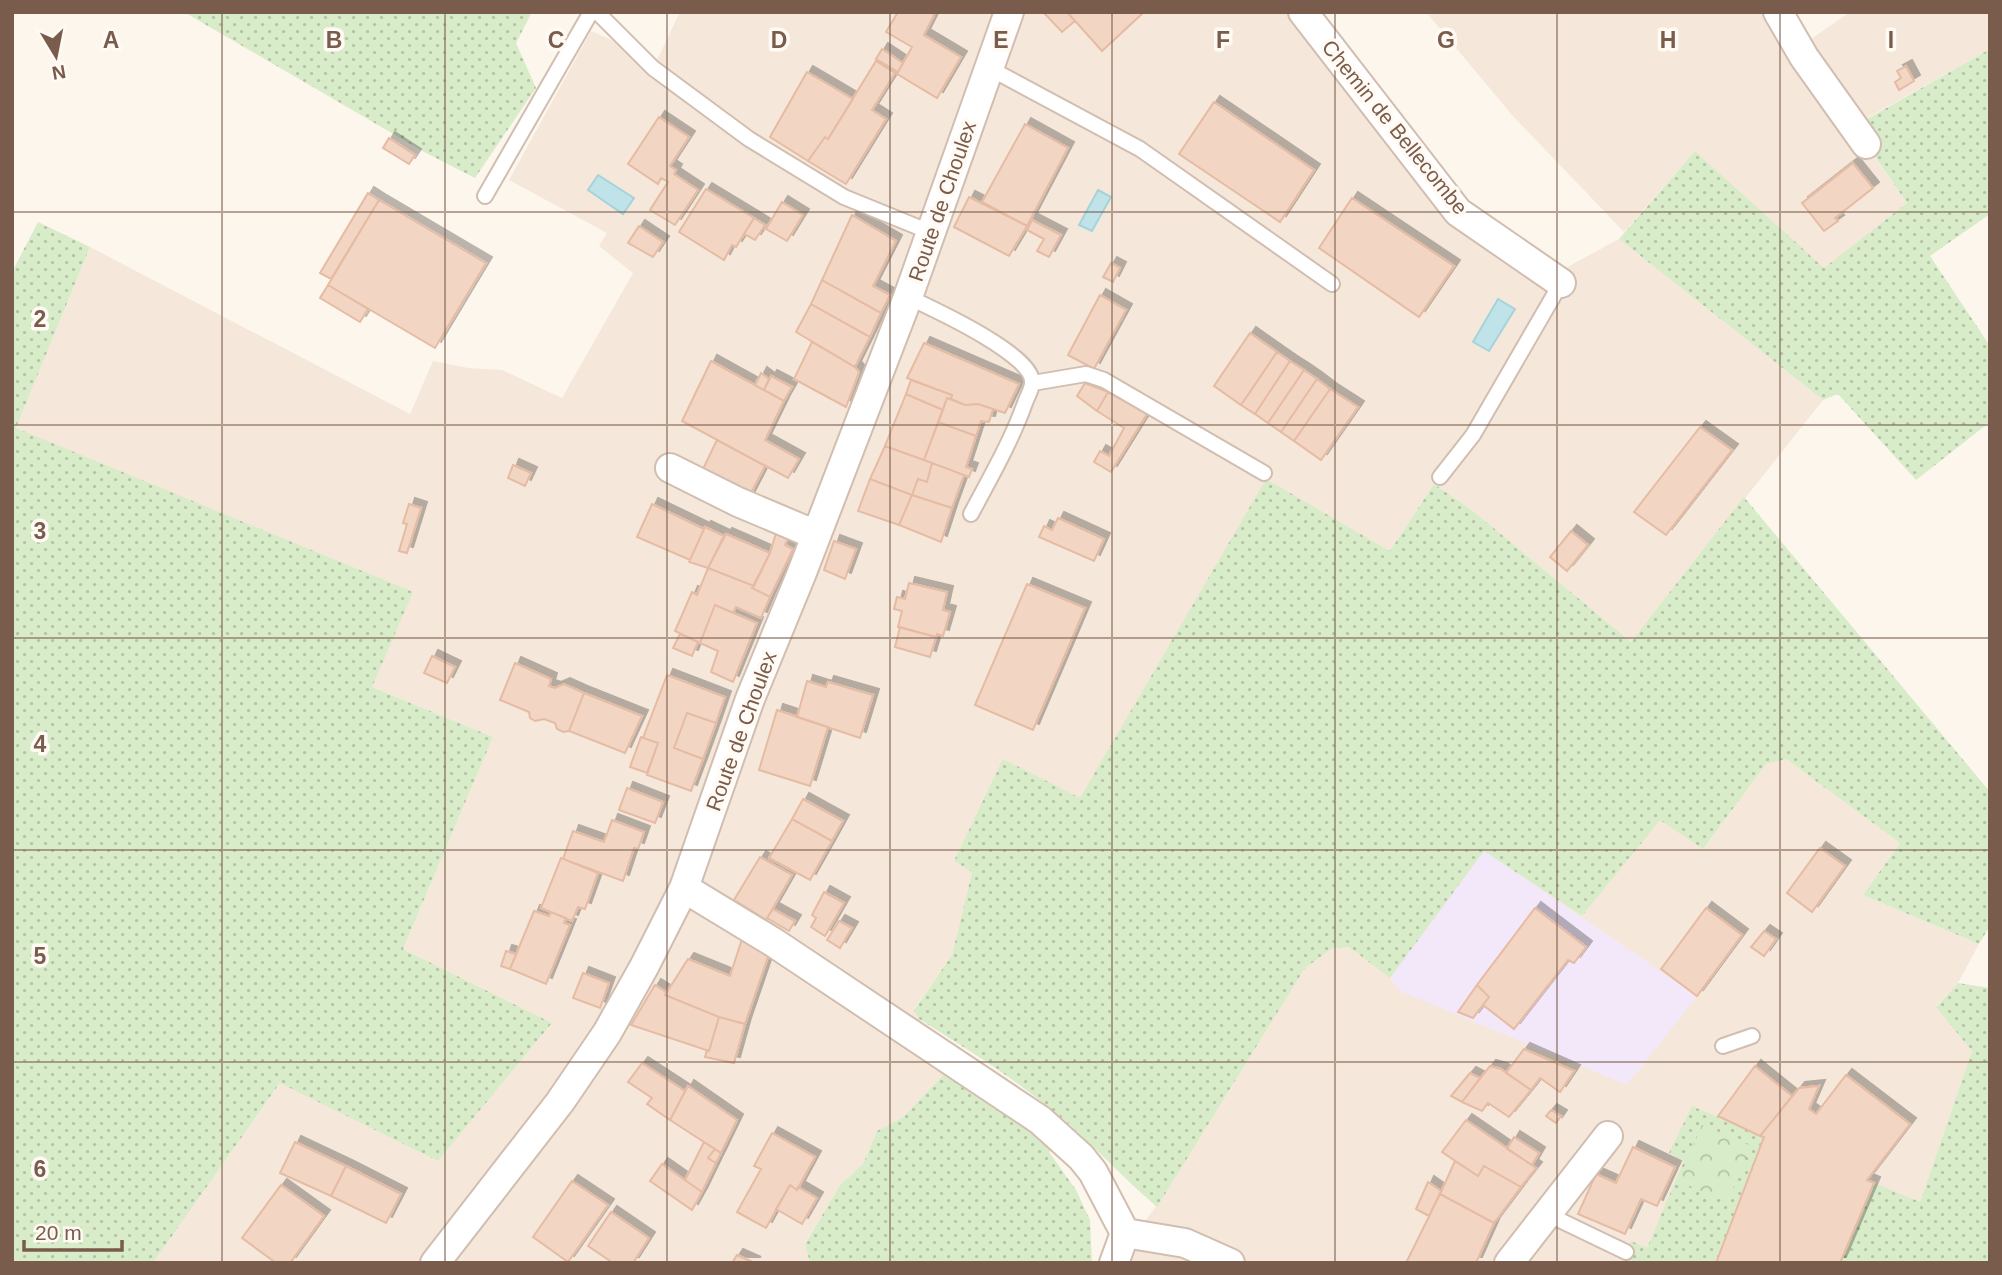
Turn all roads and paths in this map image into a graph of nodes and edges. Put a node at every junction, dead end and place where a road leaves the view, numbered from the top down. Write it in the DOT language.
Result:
graph roads {
  1 [pos="590,12"];
  2 [pos="597,12"];
  3 [pos="1009,12"];
  4 [pos="1303,12"];
  5 [pos="1778,12"];
  6 [pos="989,68"];
  7 [pos="1866,144"];
  8 [pos="485,195"];
  9 [pos="930,232"];
  10 [pos="1561,283"];
  11 [pos="1332,284"];
  12 [pos="908,297"];
  13 [pos="1032,383"];
  14 [pos="670,468"];
  15 [pos="1264,472"];
  16 [pos="1440,477"];
  17 [pos="971,514"];
  18 [pos="816,535"];
  19 [pos="684,888"];
  20 [pos="1752,1036"];
  21 [pos="1723,1046"];
  22 [pos="1608,1136"];
  23 [pos="1547,1214"];
  24 [pos="1125,1233"];
  25 [pos="1626,1252"];
  26 [pos="435,1263"];
  27 [pos="1114,1263"];
  28 [pos="1230,1263"];
  29 [pos="1509,1263"];
  1 -- 8 [label="lane"];
  2 -- 9 [label="lane"];
  3 -- 6 [label="street, Route de Choulex"];
  4 -- 10 [label="street, Chemin de Bellecombe"];
  5 -- 7 [label="street"];
  6 -- 9 [label="street, Route de Choulex"];
  6 -- 11 [label="lane"];
  9 -- 12 [label="street, Route de Choulex"];
  10 -- 16 [label="lane"];
  12 -- 13 [label="lane"];
  12 -- 18 [label="street, Route de Choulex"];
  13 -- 15 [label="lane"];
  13 -- 17 [label="lane"];
  14 -- 18 [label="street"];
  18 -- 19 [label="street, Route de Choulex"];
  19 -- 24 [label="street"];
  19 -- 26 [label="street, Route de Choulex"];
  20 -- 21 [label="lane"];
  22 -- 23 [label="street"];
  23 -- 25 [label="lane"];
  23 -- 29 [label="street"];
  24 -- 27 [label="street"];
  24 -- 28 [label="street"];
}
